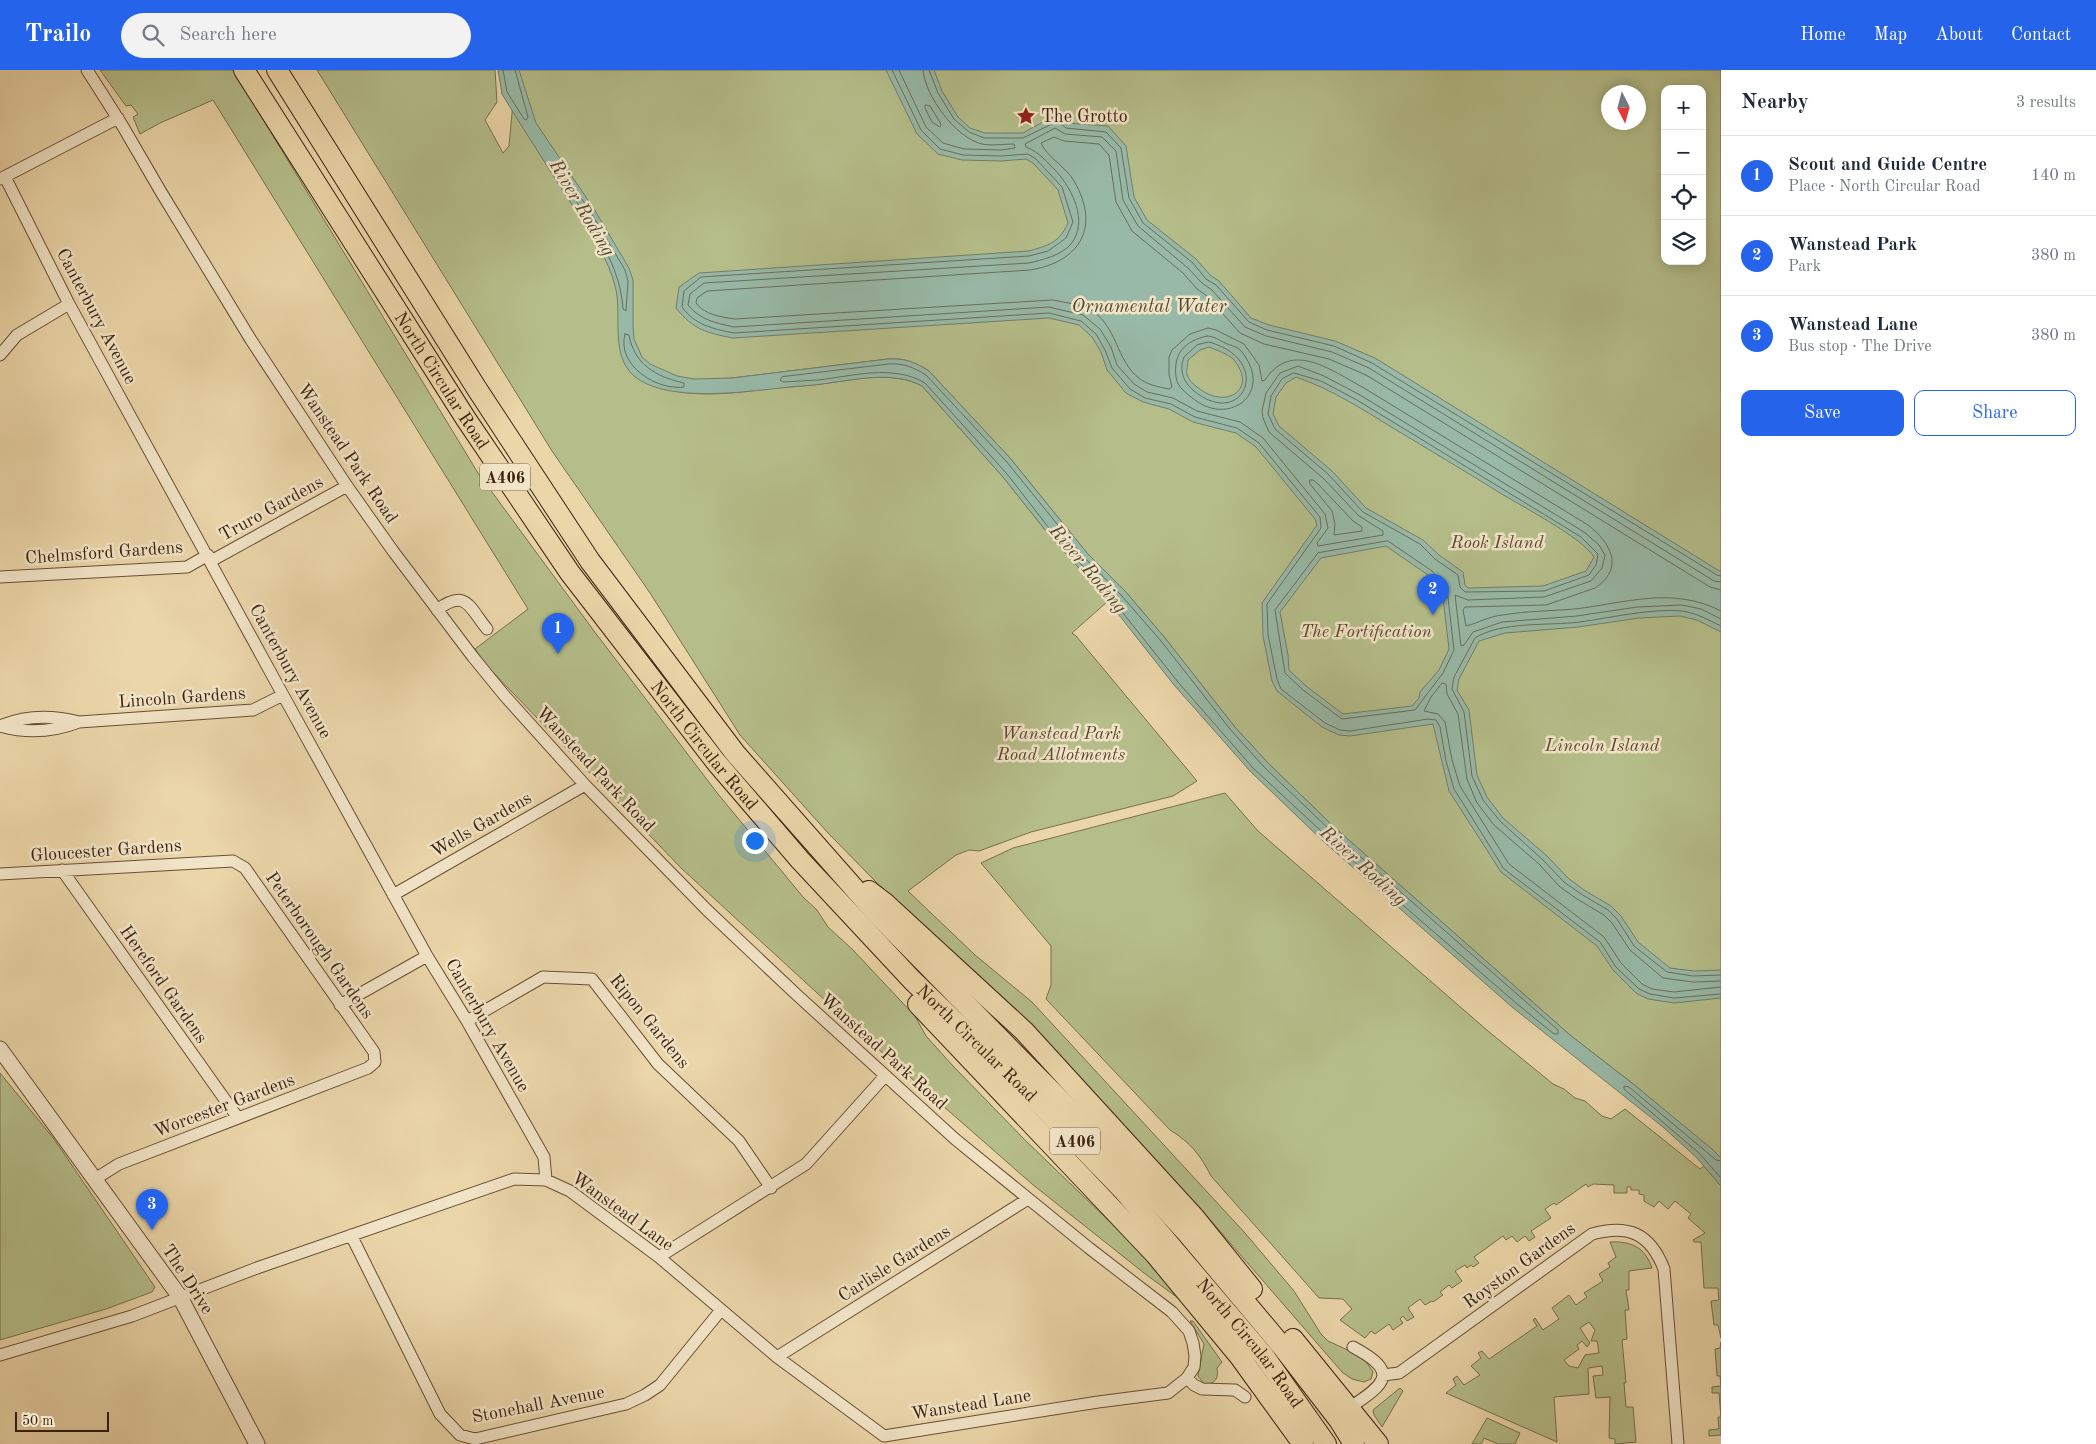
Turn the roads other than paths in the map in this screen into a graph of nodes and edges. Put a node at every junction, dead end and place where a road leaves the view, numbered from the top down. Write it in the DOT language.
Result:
graph roads {
  1 [pos="87,70"];
  2 [pos="244,70"];
  3 [pos="277,70"];
  4 [pos="118,118"];
  5 [pos="2,178"];
  6 [pos="69,304"];
  7 [pos="0,354"];
  8 [pos="347,486"];
  9 [pos="209,558"];
  10 [pos="0,577"];
  11 [pos="437,610"];
  12 [pos="487,629"];
  13 [pos="283,695"];
  14 [pos="0,726"];
  15 [pos="585,785"];
  16 [pos="826,857"];
  17 [pos="800,860"];
  18 [pos="214,861"];
  19 [pos="62,870"];
  20 [pos="0,874"];
  21 [pos="393,895"];
  22 [pos="427,956"];
  23 [pos="340,1005"];
  24 [pos="467,1021"];
  25 [pos="0,1049"];
  26 [pos="368,1068"];
  27 [pos="885,1076"];
  28 [pos="238,1118"];
  29 [pos="95,1179"];
  30 [pos="546,1180"];
  31 [pos="771,1188"];
  32 [pos="1028,1199"];
  33 [pos="351,1235"];
  34 [pos="660,1257"];
  35 [pos="180,1297"];
  36 [pos="721,1310"];
  37 [pos="1354,1346"];
  38 [pos="0,1355"];
  39 [pos="778,1358"];
  40 [pos="1383,1374"];
  41 [pos="1187,1378"];
  42 [pos="1245,1397"];
  43 [pos="1349,1408"];
  44 [pos="885,1440"];
  45 [pos="257,1444"];
  46 [pos="1303,1444"];
  47 [pos="1326,1444"];
  48 [pos="1354,1444"];
  49 [pos="1378,1444"];
  50 [pos="1678,1444"];
  1 -- 4 [label="street, Wanstead Park Road"];
  2 -- 17 [label="highway, North Circular Road / A406"];
  3 -- 16 [label="highway, North Circular Road / A406"];
  4 -- 5 [label="street"];
  4 -- 8 [label="street, Wanstead Park Road"];
  5 -- 6 [label="street, Canterbury Avenue"];
  6 -- 7 [label="street"];
  6 -- 9 [label="street, Canterbury Avenue"];
  8 -- 9 [label="street, Truro Gardens"];
  8 -- 11 [label="street, Wanstead Park Road"];
  9 -- 10 [label="street, Chelmsford Gardens"];
  9 -- 13 [label="street, Canterbury Avenue"];
  11 -- 12 [label="street"];
  11 -- 15 [label="street, Wanstead Park Road"];
  13 -- 14 [label="street, Lincoln Gardens"];
  13 -- 21 [label="street, Canterbury Avenue"];
  15 -- 21 [label="street, Wells Gardens"];
  15 -- 27 [label="street, Wanstead Park Road"];
  16 -- 43 [label="highway, A406"];
  16 -- 48 [label="highway, North Circular Road / A406"];
  17 -- 46 [label="highway, A406"];
  17 -- 47 [label="highway, North Circular Road / A406"];
  18 -- 19 [label="street, Gloucester Gardens"];
  18 -- 23 [label="street, Peterborough Gardens"];
  19 -- 20 [label="street, Gloucester Gardens"];
  19 -- 28 [label="street, Hereford Gardens"];
  21 -- 22 [label="street, Canterbury Avenue"];
  22 -- 23 [label="street"];
  22 -- 24 [label="street, Canterbury Avenue"];
  23 -- 26 [label="street, Peterborough Gardens"];
  24 -- 30 [label="street, Canterbury Avenue"];
  24 -- 31 [label="street, Ripon Gardens"];
  25 -- 29 [label="street, The Drive"];
  26 -- 28 [label="street, Worcester Gardens"];
  27 -- 31 [label="street"];
  27 -- 32 [label="street, Wanstead Park Road"];
  28 -- 29 [label="street, Worcester Gardens"];
  29 -- 35 [label="street, The Drive"];
  30 -- 33 [label="street, Wanstead Lane"];
  30 -- 34 [label="street, Wanstead Lane"];
  31 -- 34 [label="street"];
  32 -- 39 [label="street, Carlisle Gardens"];
  32 -- 41 [label="street, Wanstead Park Road"];
  33 -- 35 [label="street, Wanstead Lane"];
  33 -- 36 [label="street, Stonehall Avenue"];
  34 -- 36 [label="street, Wanstead Lane"];
  35 -- 38 [label="street, Wanstead Lane"];
  35 -- 45 [label="street, The Drive"];
  36 -- 39 [label="street, Wanstead Lane"];
  37 -- 40 [label="street"];
  39 -- 44 [label="street, Wanstead Lane"];
  40 -- 43 [label="street"];
  40 -- 50 [label="street, Royston Gardens"];
  41 -- 42 [label="street"];
  41 -- 44 [label="street, Wanstead Lane"];
  43 -- 49 [label="highway, A406"];
}
